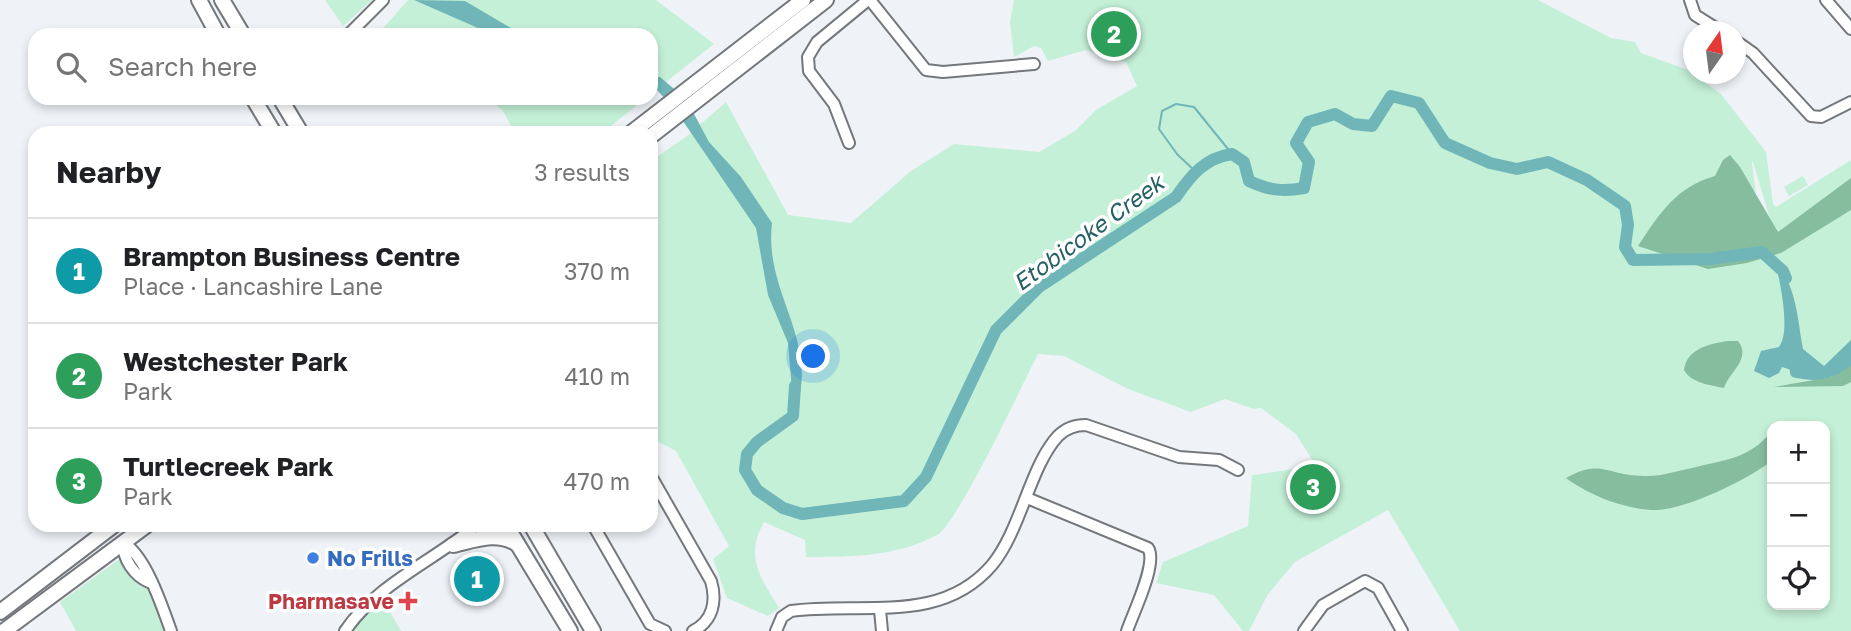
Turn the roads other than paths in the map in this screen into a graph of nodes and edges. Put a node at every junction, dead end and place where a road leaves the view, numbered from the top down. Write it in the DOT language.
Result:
graph roads {
  1 [pos="199,0"];
  2 [pos="222,0"];
  3 [pos="803,0"];
  4 [pos="826,0"];
  5 [pos="869,0"];
  6 [pos="1690,0"];
  7 [pos="1826,0"];
  8 [pos="379,3"];
  9 [pos="1705,21"];
  10 [pos="214,28"];
  11 [pos="239,28"];
  12 [pos="355,28"];
  13 [pos="1851,29"];
  14 [pos="1746,48"];
  15 [pos="1034,64"];
  16 [pos="712,81"];
  17 [pos="1851,102"];
  18 [pos="258,105"];
  19 [pos="284,105"];
  20 [pos="270,126"];
  21 [pos="297,126"];
  22 [pos="656,126"];
  23 [pos="849,143"];
  24 [pos="1238,470"];
  25 [pos="658,488"];
  26 [pos="1027,498"];
  27 [pos="104,532"];
  28 [pos="116,532"];
  29 [pos="138,532"];
  30 [pos="469,532"];
  31 [pos="510,532"];
  32 [pos="535,532"];
  33 [pos="597,532"];
  34 [pos="123,543"];
  35 [pos="453,545"];
  36 [pos="518,545"];
  37 [pos="880,610"];
  38 [pos="1,612"];
  39 [pos="652,627"];
  40 [pos="7,628"];
  41 [pos="696,630"];
  42 [pos="171,631"];
  43 [pos="345,631"];
  44 [pos="570,631"];
  45 [pos="593,631"];
  46 [pos="665,631"];
  47 [pos="715,631"];
  48 [pos="776,631"];
  49 [pos="882,631"];
  50 [pos="1127,631"];
  51 [pos="1304,631"];
  52 [pos="1402,631"];
  1 -- 10 [label="main road"];
  2 -- 11 [label="main road"];
  3 -- 16 [label="main road"];
  4 -- 16 [label="main road"];
  5 -- 15 [label="street"];
  5 -- 23 [label="street"];
  6 -- 9 [label="street"];
  7 -- 13 [label="street"];
  8 -- 12 [label="street"];
  14 -- 17 [label="street"];
  16 -- 22 [label="main road"];
  18 -- 20 [label="main road"];
  19 -- 21 [label="main road"];
  24 -- 26 [label="street"];
  25 -- 41 [label="street"];
  26 -- 37 [label="street"];
  26 -- 50 [label="street"];
  27 -- 38 [label="main road"];
  28 -- 34 [label="main road"];
  29 -- 34 [label="main road"];
  30 -- 35 [label="street"];
  31 -- 36 [label="main road"];
  32 -- 45 [label="main road"];
  33 -- 39 [label="street"];
  34 -- 40 [label="main road"];
  34 -- 42 [label="street"];
  35 -- 36 [label="main road"];
  35 -- 43 [label="street"];
  36 -- 44 [label="main road"];
  37 -- 48 [label="street"];
  37 -- 49 [label="street"];
  38 -- 40 [label="main road"];
  39 -- 46 [label="street"];
  41 -- 47 [label="street"];
  51 -- 52 [label="street"];
}
